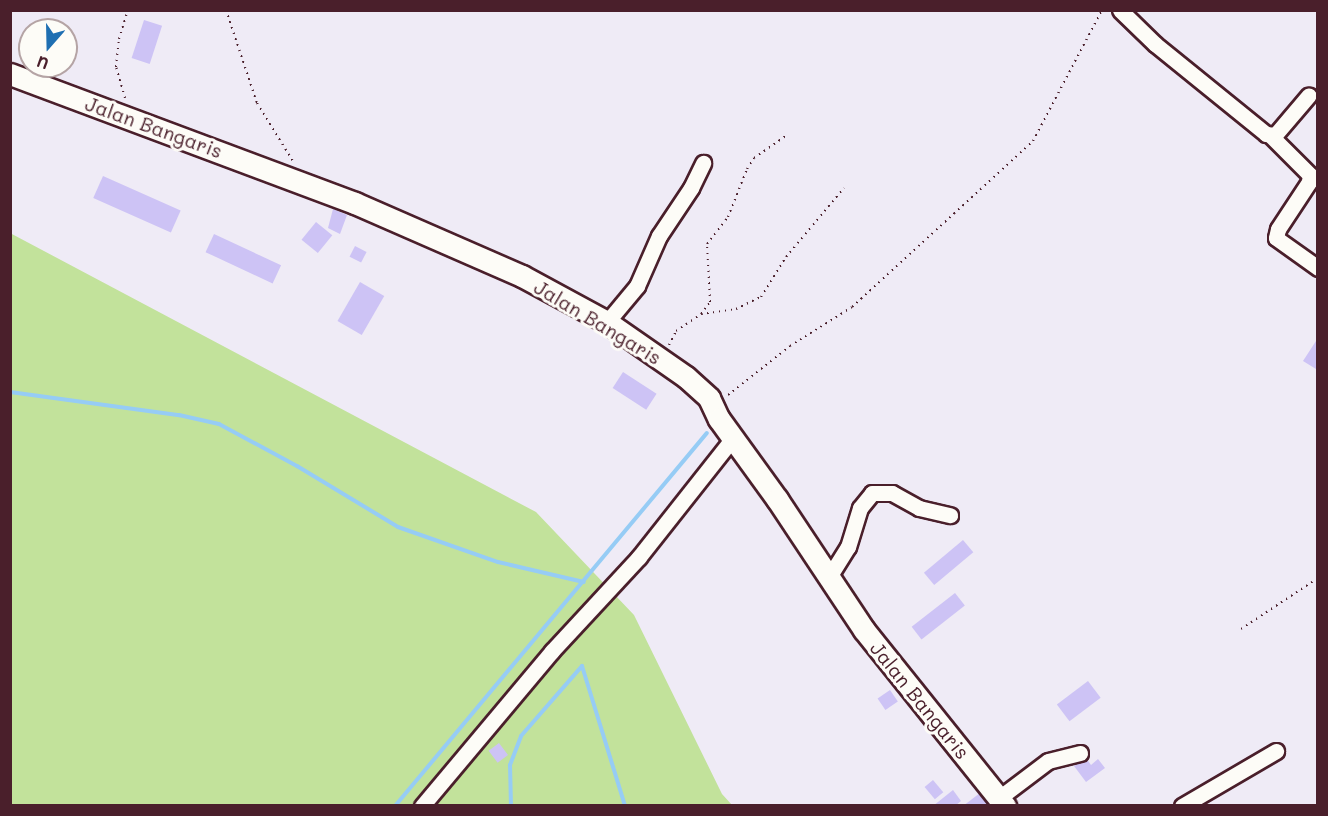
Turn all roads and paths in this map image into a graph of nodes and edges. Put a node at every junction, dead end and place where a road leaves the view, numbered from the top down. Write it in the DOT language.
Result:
graph roads {
  1 [pos="128,10"];
  2 [pos="226,10"];
  3 [pos="1102,10"];
  4 [pos="1120,10"];
  5 [pos="10,74"];
  6 [pos="1309,95"];
  7 [pos="129,118"];
  8 [pos="787,135"];
  9 [pos="1271,136"];
  10 [pos="703,164"];
  11 [pos="297,180"];
  12 [pos="844,188"];
  13 [pos="1317,268"];
  14 [pos="700,314"];
  15 [pos="607,322"];
  16 [pos="663,361"];
  17 [pos="712,405"];
  18 [pos="733,438"];
  19 [pos="950,515"];
  20 [pos="829,577"];
  21 [pos="1317,578"];
  22 [pos="1241,629"];
  23 [pos="1276,751"];
  24 [pos="1080,753"];
  25 [pos="1002,802"];
  26 [pos="422,806"];
  27 [pos="1182,806"];
  1 -- 7 [label="path"];
  2 -- 11 [label="path"];
  3 -- 17 [label="path"];
  4 -- 9 [label="street"];
  5 -- 7 [label="street, Jalan Bangaris"];
  6 -- 9 [label="street"];
  7 -- 11 [label="street, Jalan Bangaris"];
  8 -- 14 [label="path"];
  9 -- 13 [label="street"];
  10 -- 15 [label="street"];
  11 -- 15 [label="street, Jalan Bangaris"];
  12 -- 14 [label="path"];
  14 -- 16 [label="path"];
  15 -- 16 [label="street, Jalan Bangaris"];
  16 -- 17 [label="street, Jalan Bangaris"];
  17 -- 18 [label="street, Jalan Bangaris"];
  18 -- 20 [label="street, Jalan Bangaris"];
  18 -- 26 [label="street"];
  19 -- 20 [label="street"];
  20 -- 25 [label="street, Jalan Bangaris"];
  21 -- 22 [label="path"];
  23 -- 27 [label="street"];
  24 -- 25 [label="street"];
}
